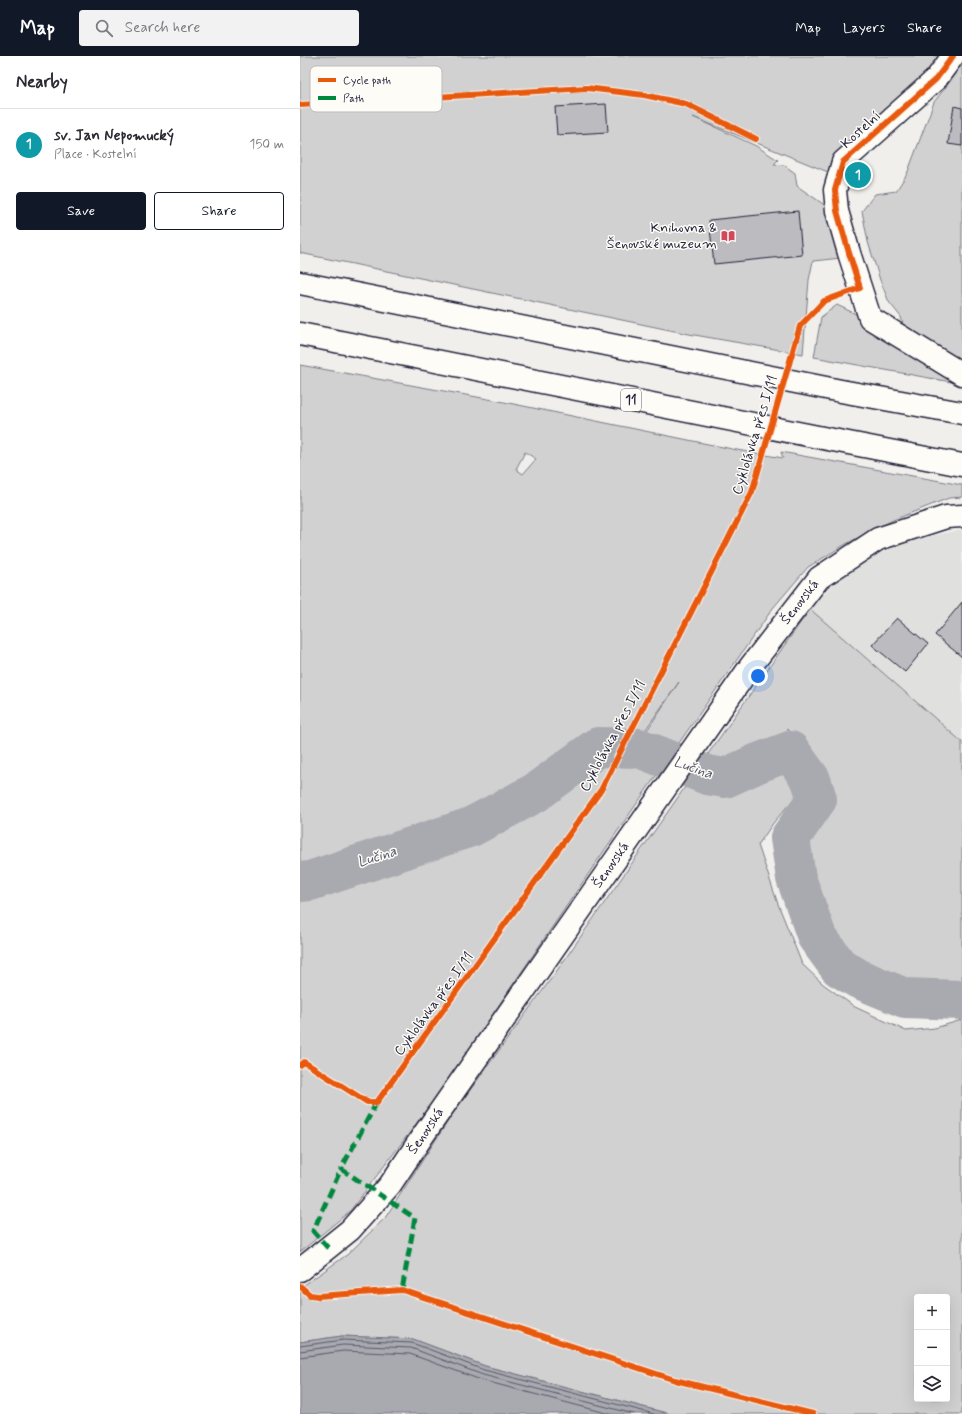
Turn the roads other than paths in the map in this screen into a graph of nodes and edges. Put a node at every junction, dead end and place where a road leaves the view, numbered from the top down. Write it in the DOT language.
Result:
graph roads {
  1 [pos="953,56"];
  2 [pos="300,283"];
  3 [pos="300,334"];
  4 [pos="962,374"];
  5 [pos="962,413"];
  6 [pos="962,465"];
  7 [pos="962,516"];
  8 [pos="300,1270"];
  1 -- 4 [label="main road, Kostelní"];
  2 -- 5 [label="main road"];
  3 -- 6 [label="main road, 11"];
  7 -- 8 [label="main road, Šenovská"];
}
